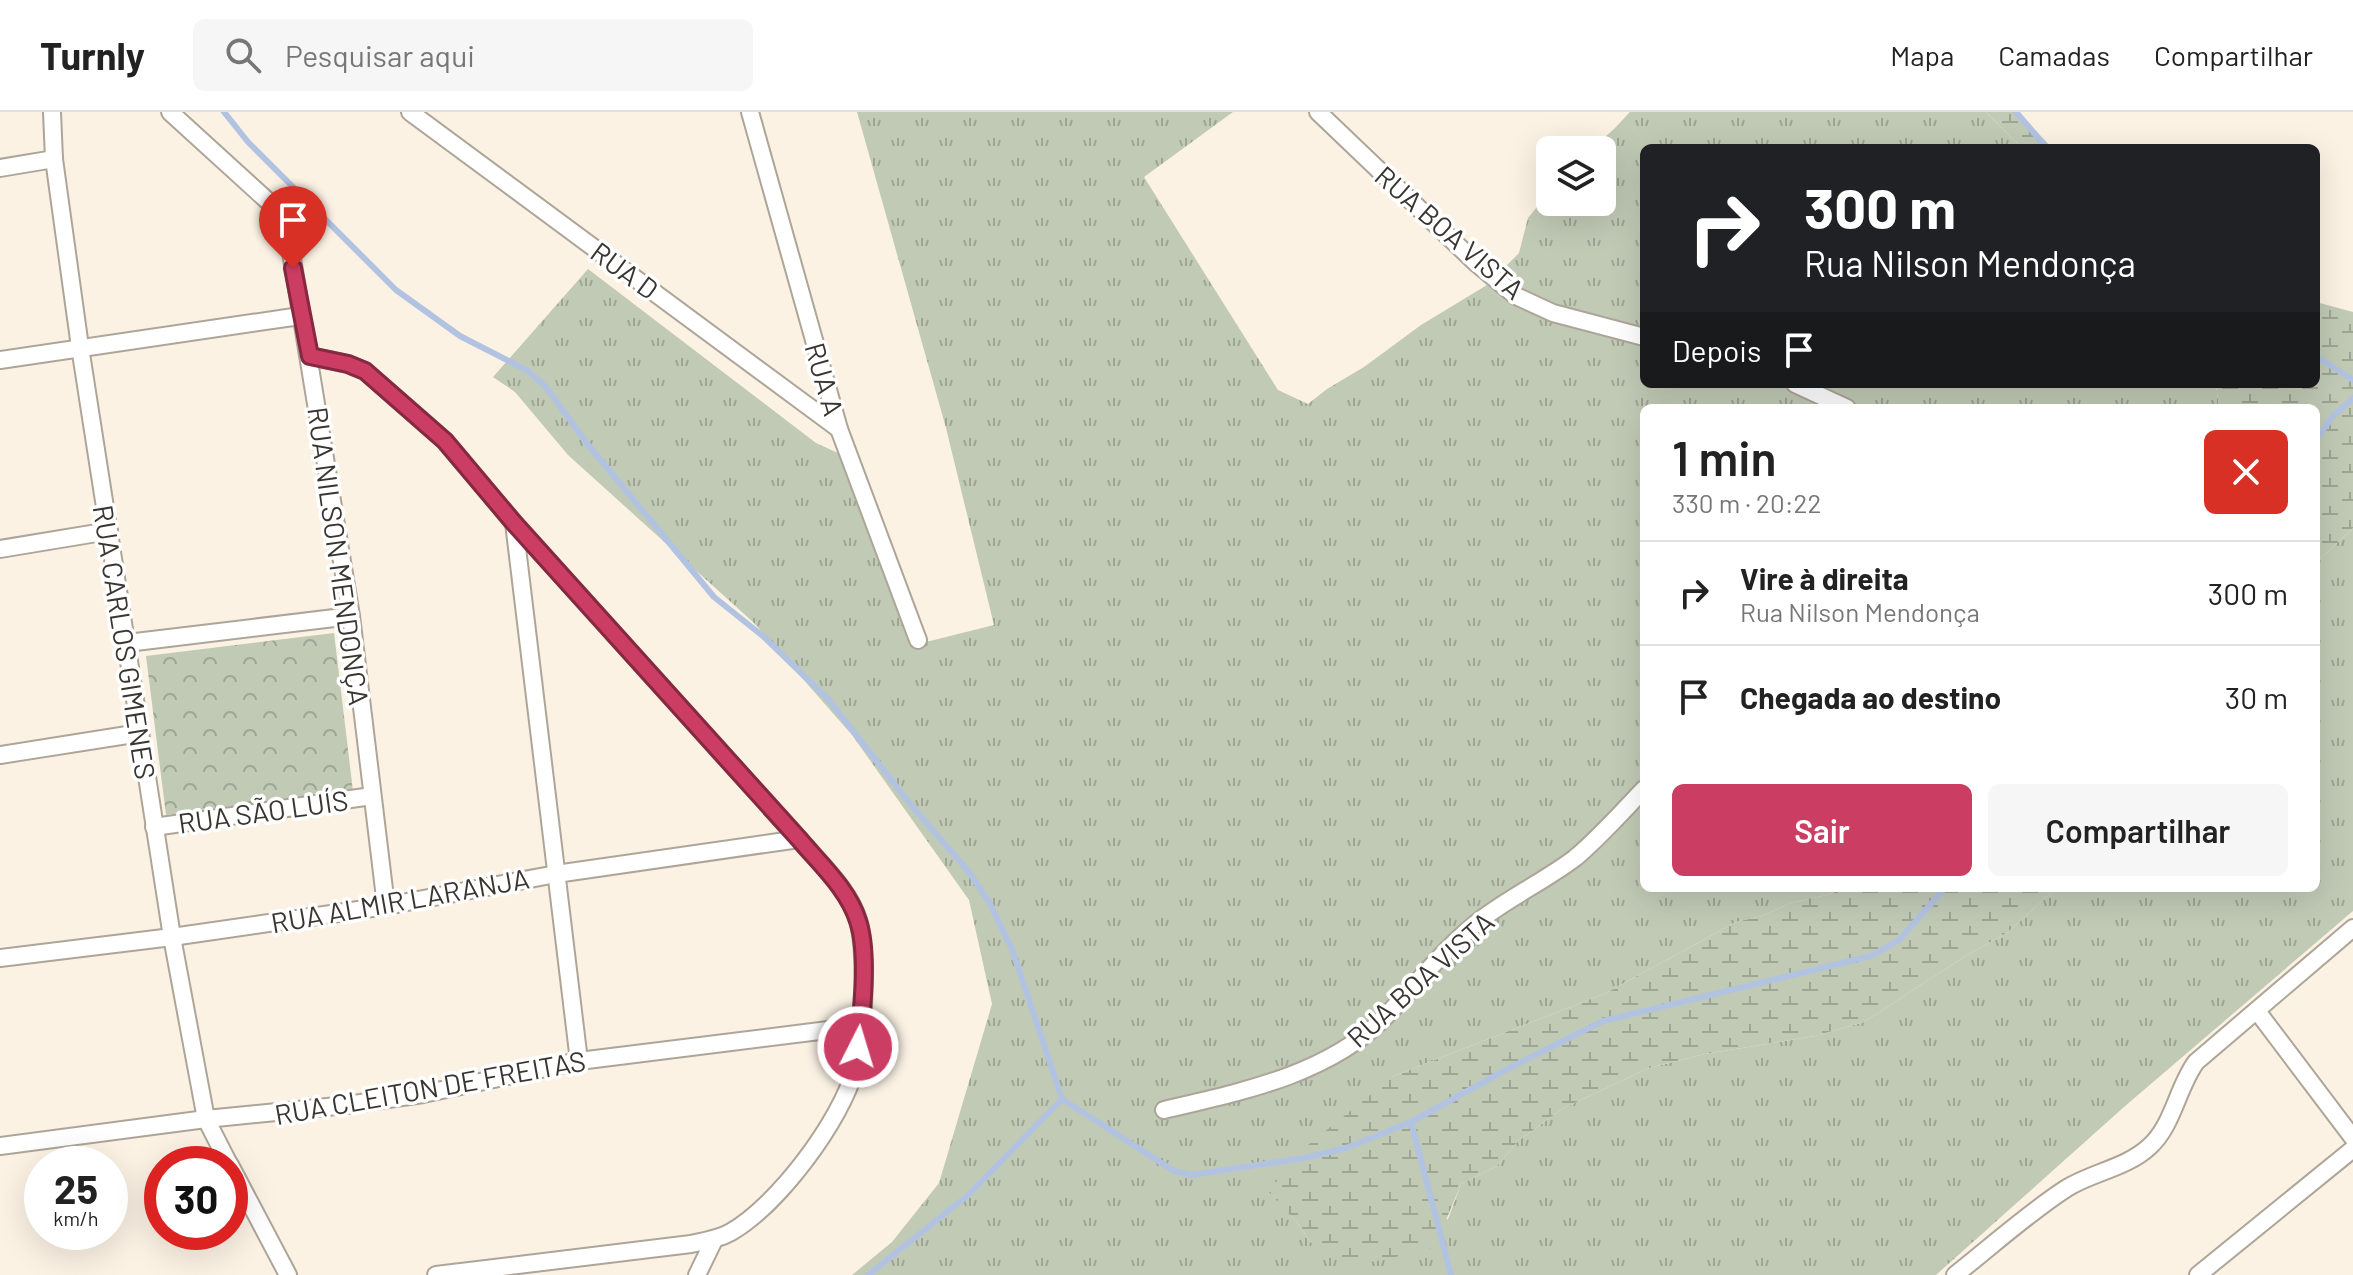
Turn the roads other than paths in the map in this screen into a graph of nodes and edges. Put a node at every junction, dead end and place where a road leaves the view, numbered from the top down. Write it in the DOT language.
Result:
graph roads {
  1 [pos="52,112"];
  2 [pos="170,112"];
  3 [pos="410,112"];
  4 [pos="750,112"];
  5 [pos="1318,112"];
  6 [pos="54,159"];
  7 [pos="0,168"];
  8 [pos="300,316"];
  9 [pos="1640,336"];
  10 [pos="80,347"];
  11 [pos="310,356"];
  12 [pos="0,360"];
  13 [pos="1804,388"];
  14 [pos="1838,404"];
  15 [pos="839,429"];
  16 [pos="514,523"];
  17 [pos="109,531"];
  18 [pos="0,549"];
  19 [pos="351,616"];
  20 [pos="918,640"];
  21 [pos="127,643"];
  22 [pos="140,733"];
  23 [pos="0,755"];
  24 [pos="1640,793"];
  25 [pos="372,796"];
  26 [pos="154,827"];
  27 [pos="799,839"];
  28 [pos="556,874"];
  29 [pos="386,906"];
  30 [pos="2353,928"];
  31 [pos="172,937"];
  32 [pos="0,958"];
  33 [pos="2257,1011"];
  34 [pos="860,1026"];
  35 [pos="579,1061"];
  36 [pos="1164,1110"];
  37 [pos="206,1119"];
  38 [pos="2353,1138"];
  39 [pos="0,1146"];
  40 [pos="220,1146"];
  41 [pos="2353,1149"];
  42 [pos="248,1199"];
  43 [pos="714,1240"];
  44 [pos="288,1275"];
  45 [pos="436,1275"];
  46 [pos="697,1275"];
  47 [pos="1955,1275"];
  48 [pos="2198,1275"];
  1 -- 6 [label="street, RUA CARLOS GIMENES"];
  2 -- 8 [label="street, RUA NILSON MENDONÇA"];
  3 -- 15 [label="street, RUA D"];
  4 -- 15 [label="street, RUA A"];
  5 -- 9 [label="street, RUA BOA VISTA"];
  6 -- 7 [label="street"];
  6 -- 10 [label="street, RUA CARLOS GIMENES"];
  8 -- 10 [label="street"];
  8 -- 11 [label="street, RUA NILSON MENDONÇA"];
  10 -- 12 [label="street"];
  10 -- 17 [label="street, RUA CARLOS GIMENES"];
  11 -- 16 [label="street"];
  11 -- 19 [label="street, RUA NILSON MENDONÇA"];
  13 -- 14 [label="street"];
  15 -- 20 [label="street, RUA A"];
  16 -- 27 [label="street"];
  16 -- 28 [label="street"];
  17 -- 18 [label="street"];
  17 -- 21 [label="street, RUA CARLOS GIMENES"];
  19 -- 21 [label="street"];
  19 -- 25 [label="street, RUA NILSON MENDONÇA"];
  21 -- 22 [label="street, RUA CARLOS GIMENES"];
  22 -- 23 [label="street"];
  22 -- 26 [label="street, RUA CARLOS GIMENES"];
  24 -- 36 [label="street, RUA BOA VISTA"];
  25 -- 26 [label="street, RUA SÃO LUÍS"];
  25 -- 29 [label="street, RUA NILSON MENDONÇA"];
  26 -- 31 [label="street, RUA CARLOS GIMENES"];
  27 -- 28 [label="street, RUA ALMIR LARANJA"];
  27 -- 34 [label="street"];
  28 -- 29 [label="street, RUA ALMIR LARANJA"];
  28 -- 35 [label="street"];
  29 -- 31 [label="street, RUA ALMIR LARANJA"];
  30 -- 33 [label="street"];
  31 -- 32 [label="street, RUA ALMIR LARANJA"];
  31 -- 37 [label="street, RUA CARLOS GIMENES"];
  33 -- 38 [label="street"];
  33 -- 47 [label="street"];
  34 -- 35 [label="street, RUA CLEITON DE FREITAS"];
  34 -- 43 [label="street"];
  35 -- 37 [label="street, RUA CLEITON DE FREITAS"];
  37 -- 39 [label="street, RUA CLEITON DE FREITAS"];
  37 -- 40 [label="street, RUA CARLOS GIMENES"];
  41 -- 48 [label="street"];
  42 -- 44 [label="street, RUA CARLOS GIMENES"];
  43 -- 45 [label="street"];
  43 -- 46 [label="street"];
}
